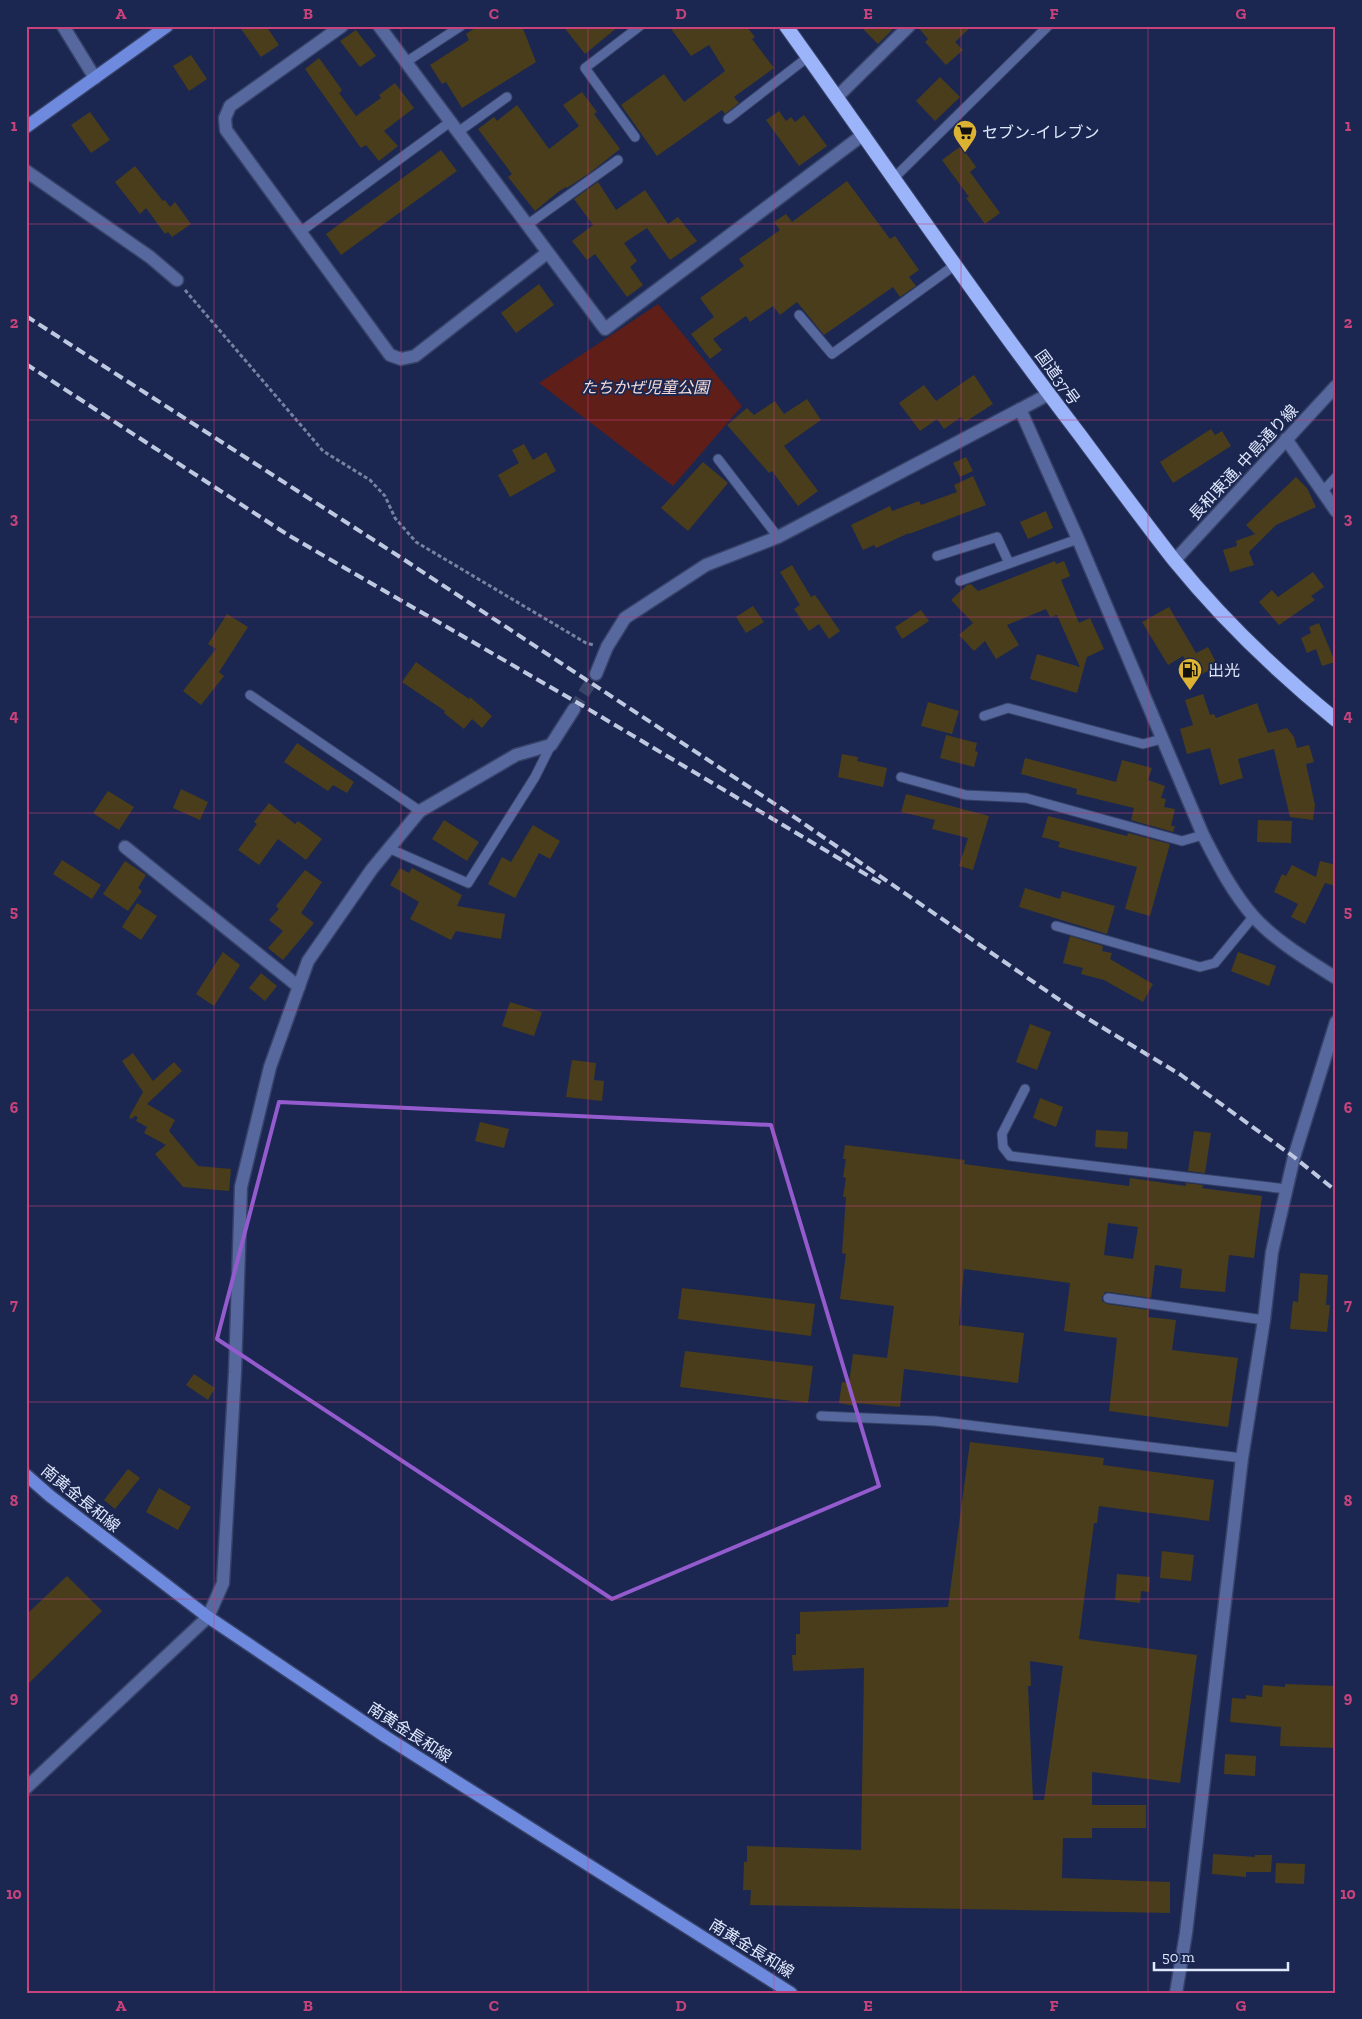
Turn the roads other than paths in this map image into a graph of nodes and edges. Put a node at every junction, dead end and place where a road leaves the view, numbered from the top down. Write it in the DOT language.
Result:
graph roads {
  1 [pos="63,26"];
  2 [pos="167,26"];
  3 [pos="342,26"];
  4 [pos="379,26"];
  5 [pos="461,26"];
  6 [pos="640,26"];
  7 [pos="909,26"];
  8 [pos="1048,26"];
  9 [pos="790,28"];
  10 [pos="808,57"];
  11 [pos="406,62"];
  12 [pos="95,78"];
  13 [pos="507,97"];
  14 [pos="837,97"];
  15 [pos="728,119"];
  16 [pos="27,126"];
  17 [pos="454,127"];
  18 [pos="864,134"];
  19 [pos="635,136"];
  20 [pos="618,160"];
  21 [pos="26,171"];
  22 [pos="893,179"];
  23 [pos="527,225"];
  24 [pos="300,232"];
  25 [pos="547,253"];
  26 [pos="955,265"];
  27 [pos="177,280"];
  28 [pos="799,315"];
  29 [pos="1336,386"];
  30 [pos="1048,394"];
  31 [pos="1020,409"];
  32 [pos="1286,439"];
  33 [pos="718,459"];
  34 [pos="1336,477"];
  35 [pos="1323,491"];
  36 [pos="1336,511"];
  37 [pos="778,537"];
  38 [pos="1078,539"];
  39 [pos="937,556"];
  40 [pos="1175,560"];
  41 [pos="1009,563"];
  42 [pos="960,581"];
  43 [pos="596,674"];
  44 [pos="250,695"];
  45 [pos="574,709"];
  46 [pos="984,716"];
  47 [pos="1336,720"];
  48 [pos="1162,739"];
  49 [pos="550,745"];
  50 [pos="901,777"];
  51 [pos="420,811"];
  52 [pos="1203,835"];
  53 [pos="125,847"];
  54 [pos="388,848"];
  55 [pos="1253,917"];
  56 [pos="1056,926"];
  57 [pos="1336,978"];
  58 [pos="299,987"];
  59 [pos="1336,1022"];
  60 [pos="1025,1089"];
  61 [pos="1286,1189"];
  62 [pos="1108,1298"];
  63 [pos="1264,1320"];
  64 [pos="821,1416"];
  65 [pos="1242,1458"];
  66 [pos="26,1475"];
  67 [pos="208,1616"];
  68 [pos="26,1788"];
  69 [pos="791,1993"];
  70 [pos="1176,1993"];
  1 -- 12 [label="street"];
  2 -- 12 [label="main road"];
  3 -- 24 [label="street"];
  4 -- 11 [label="street"];
  5 -- 11 [label="lane"];
  6 -- 19 [label="lane"];
  7 -- 14 [label="street"];
  8 -- 22 [label="lane"];
  9 -- 10 [label="highway, 国道37号"];
  10 -- 14 [label="highway, 国道37号"];
  10 -- 15 [label="lane"];
  11 -- 17 [label="street"];
  12 -- 16 [label="main road"];
  13 -- 17 [label="lane"];
  14 -- 18 [label="highway, 国道37号"];
  17 -- 23 [label="street"];
  17 -- 24 [label="lane"];
  18 -- 22 [label="highway, 国道37号"];
  18 -- 25 [label="street"];
  20 -- 23 [label="lane"];
  21 -- 27 [label="street"];
  22 -- 26 [label="highway, 国道37号"];
  23 -- 25 [label="street"];
  24 -- 25 [label="street"];
  26 -- 28 [label="lane"];
  26 -- 30 [label="highway, 国道37号"];
  29 -- 32 [label="street, 長和東通, 中島通り線"];
  30 -- 31 [label="street"];
  30 -- 40 [label="highway, 国道37号"];
  31 -- 37 [label="street"];
  31 -- 38 [label="street"];
  32 -- 35 [label="street"];
  32 -- 40 [label="street, 長和東通, 中島通り線"];
  33 -- 37 [label="lane"];
  34 -- 35 [label="lane"];
  35 -- 36 [label="street"];
  37 -- 43 [label="street"];
  38 -- 41 [label="lane"];
  38 -- 48 [label="street"];
  39 -- 41 [label="lane"];
  40 -- 47 [label="highway, 国道37号"];
  41 -- 42 [label="lane"];
  44 -- 51 [label="lane"];
  45 -- 49 [label="street"];
  46 -- 48 [label="lane"];
  48 -- 52 [label="street"];
  49 -- 51 [label="street"];
  49 -- 54 [label="lane"];
  50 -- 52 [label="lane"];
  51 -- 54 [label="street"];
  52 -- 55 [label="street"];
  53 -- 58 [label="street"];
  54 -- 58 [label="street"];
  55 -- 56 [label="lane"];
  55 -- 57 [label="street"];
  58 -- 67 [label="street"];
  59 -- 61 [label="street"];
  60 -- 61 [label="lane"];
  61 -- 63 [label="street"];
  62 -- 63 [label="lane"];
  63 -- 65 [label="street"];
  64 -- 65 [label="lane"];
  65 -- 70 [label="street"];
  66 -- 67 [label="main road, 南黄金長和線"];
  67 -- 68 [label="street"];
  67 -- 69 [label="main road, 南黄金長和線"];
}
